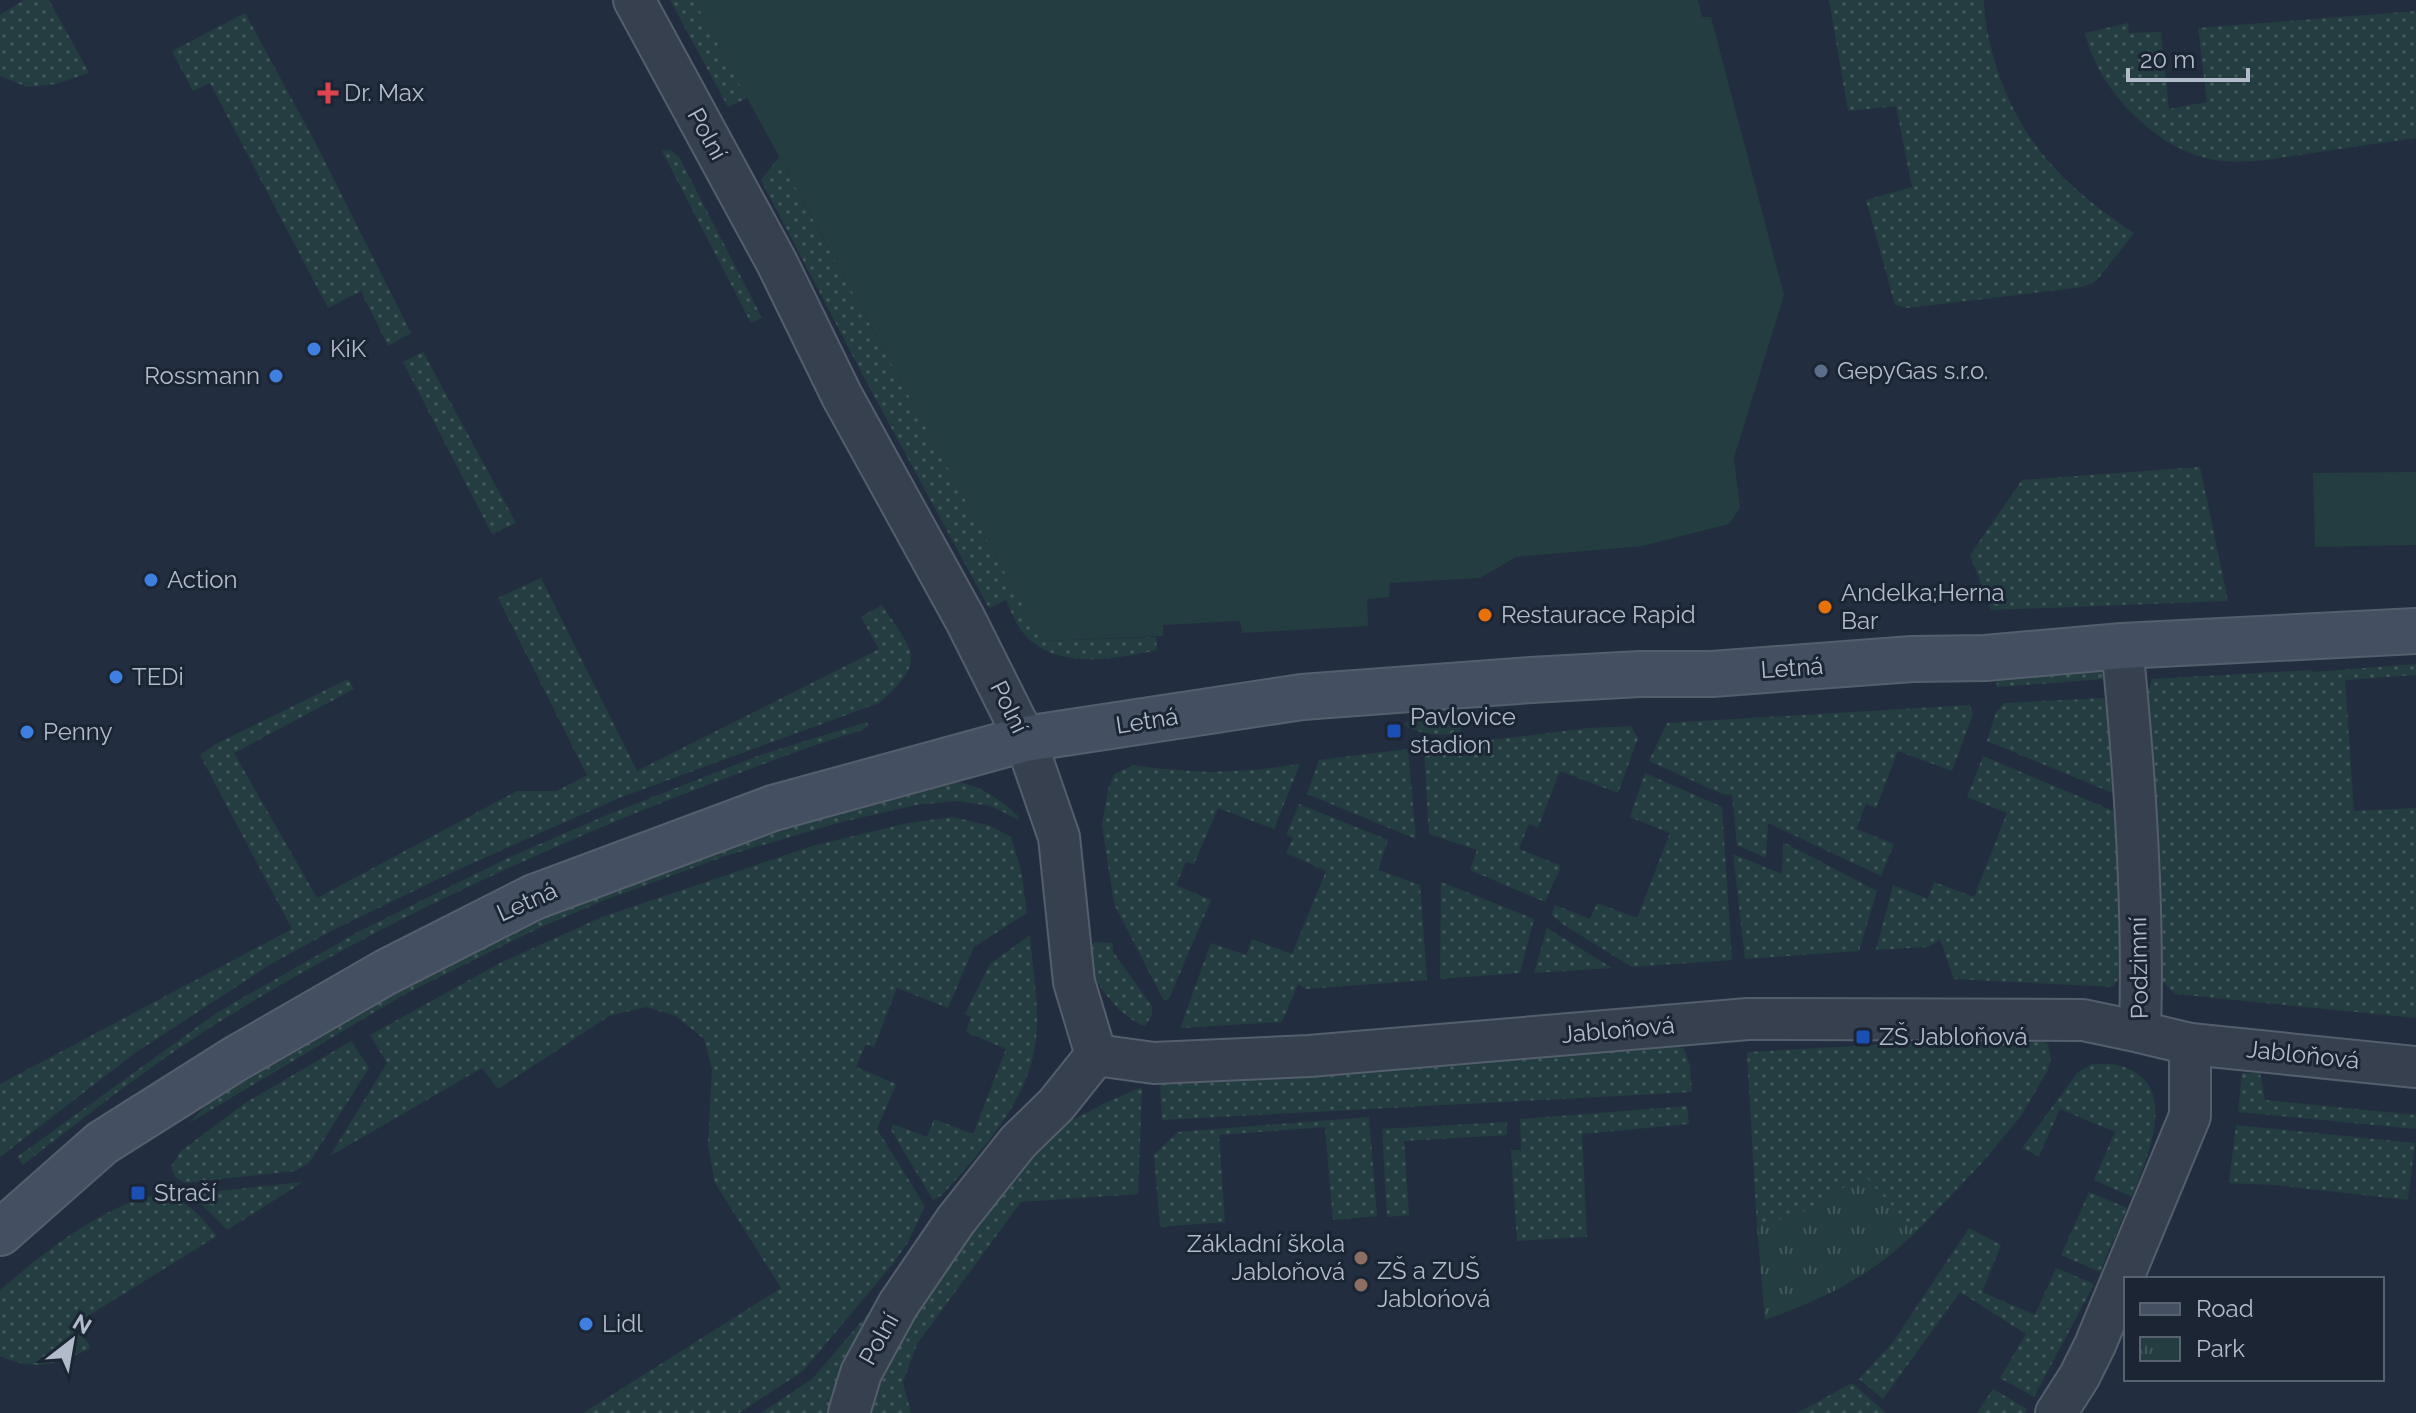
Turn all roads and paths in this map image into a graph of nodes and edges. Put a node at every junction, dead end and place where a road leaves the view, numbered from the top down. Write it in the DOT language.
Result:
graph roads {
  1 [pos="634,0"];
  2 [pos="2416,631"];
  3 [pos="2122,646"];
  4 [pos="1025,739"];
  5 [pos="2140,1032"];
  6 [pos="2190,1044"];
  7 [pos="1096,1055"];
  8 [pos="2416,1067"];
  9 [pos="0,1233"];
  10 [pos="849,1413"];
  11 [pos="2056,1413"];
  1 -- 4 [label="street, Polní"];
  2 -- 3 [label="street, Letná"];
  3 -- 4 [label="street, Letná"];
  3 -- 5 [label="street, Podzimní"];
  4 -- 7 [label="street, Polní"];
  4 -- 9 [label="street, Letná"];
  5 -- 6 [label="street, Podzimní"];
  5 -- 7 [label="street, Jabloňová"];
  6 -- 8 [label="street, Jabloňová"];
  6 -- 11 [label="street"];
  7 -- 10 [label="street, Polní"];
}
